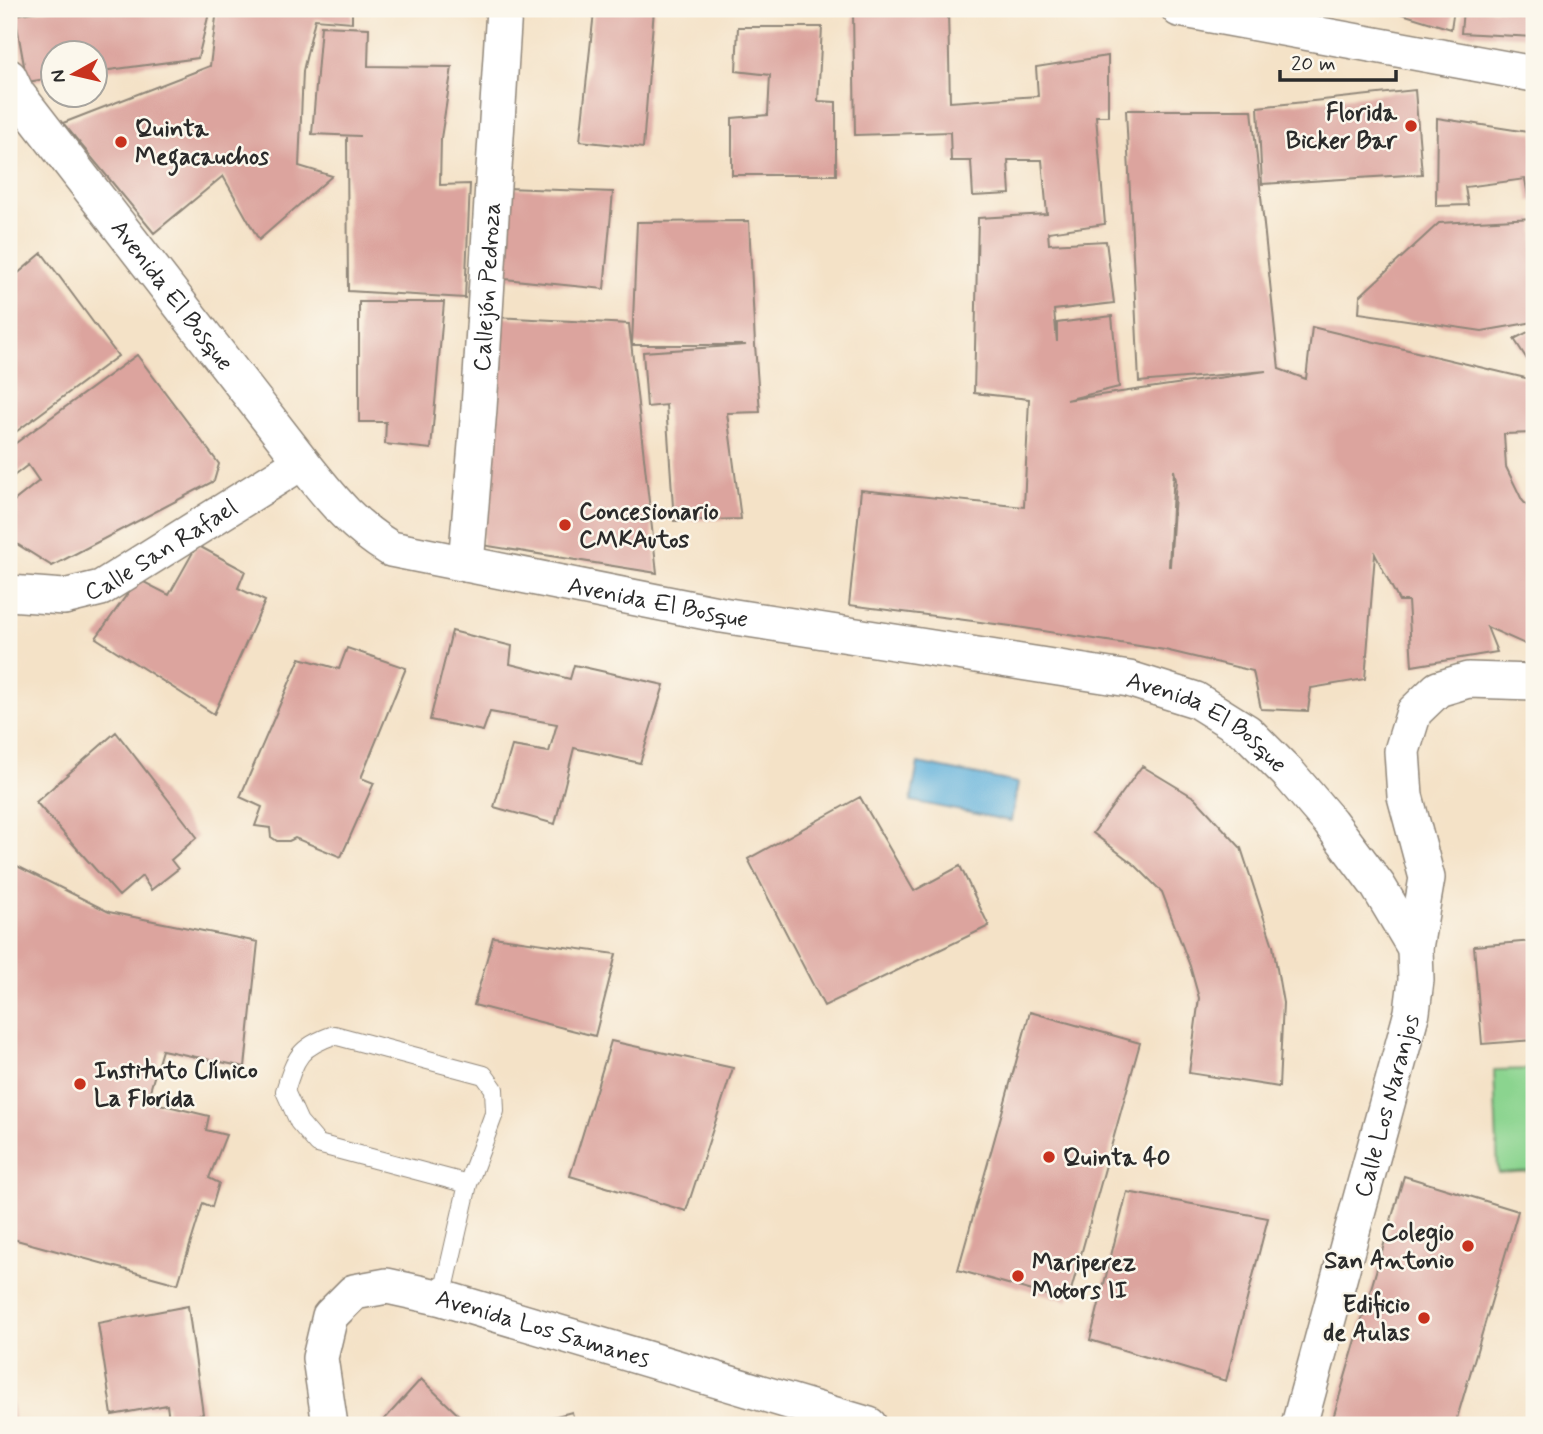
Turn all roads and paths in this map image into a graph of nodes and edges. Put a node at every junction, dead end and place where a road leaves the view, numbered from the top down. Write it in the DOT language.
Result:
graph roads {
  1 [pos="504,9"];
  2 [pos="1179,9"];
  3 [pos="1534,74"];
  4 [pos="9,77"];
  5 [pos="302,462"];
  6 [pos="466,564"];
  7 [pos="9,593"];
  8 [pos="1534,682"];
  9 [pos="1415,948"];
  10 [pos="468,1184"];
  11 [pos="442,1298"];
  12 [pos="330,1425"];
  13 [pos="869,1425"];
  14 [pos="1299,1425"];
  1 -- 6 [label="street, Callejón Pedroza"];
  2 -- 3 [label="street"];
  4 -- 5 [label="street, Avenida El Bosque"];
  5 -- 6 [label="street, Avenida El Bosque"];
  5 -- 7 [label="street, Calle San Rafael"];
  6 -- 9 [label="street, Avenida El Bosque"];
  8 -- 9 [label="street, Calle Los Naranjos"];
  9 -- 14 [label="street, Calle Los Naranjos"];
  10 -- 10 [label="lane"];
  10 -- 11 [label="lane"];
  11 -- 12 [label="street, Avenida Los Samanes"];
  11 -- 13 [label="street, Avenida Los Samanes"];
}
